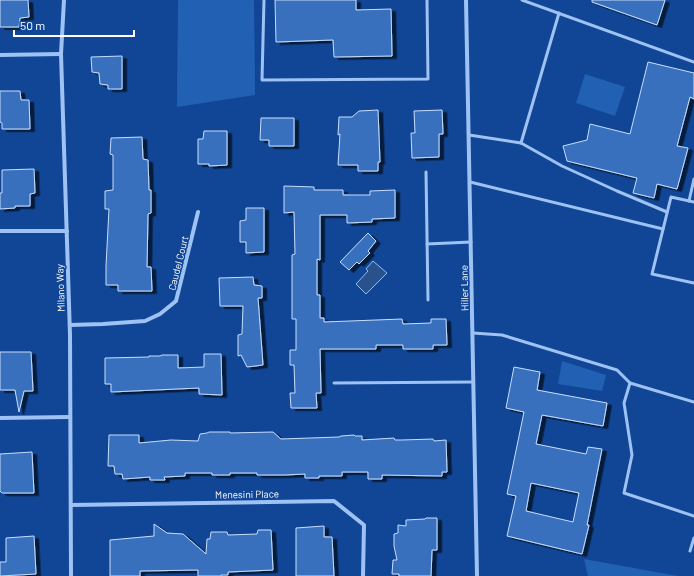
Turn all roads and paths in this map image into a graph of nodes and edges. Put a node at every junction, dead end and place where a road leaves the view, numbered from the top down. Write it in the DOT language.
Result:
graph roads {
  1 [pos="64,0"];
  2 [pos="264,0"];
  3 [pos="428,0"];
  4 [pos="466,0"];
  5 [pos="522,0"];
  6 [pos="559,14"];
  7 [pos="61,54"];
  8 [pos="0,56"];
  9 [pos="694,62"];
  10 [pos="469,135"];
  11 [pos="521,143"];
  12 [pos="426,172"];
  13 [pos="694,179"];
  14 [pos="470,182"];
  15 [pos="689,201"];
  16 [pos="694,202"];
  17 [pos="198,212"];
  18 [pos="667,212"];
  19 [pos="663,229"];
  20 [pos="0,231"];
  21 [pos="67,232"];
  22 [pos="471,242"];
  23 [pos="427,244"];
  24 [pos="694,283"];
  25 [pos="428,300"];
  26 [pos="70,325"];
  27 [pos="472,334"];
  28 [pos="474,382"];
  29 [pos="334,383"];
  30 [pos="630,383"];
  31 [pos="694,402"];
  32 [pos="70,417"];
  33 [pos="0,418"];
  34 [pos="71,505"];
  35 [pos="694,516"];
  36 [pos="694,538"];
  37 [pos="690,551"];
  38 [pos="71,576"];
  39 [pos="363,576"];
  40 [pos="477,576"];
  1 -- 7 [label="street, Milano Way"];
  2 -- 3 [label="lane"];
  4 -- 10 [label="street, Hiller Lane"];
  5 -- 6 [label="lane"];
  6 -- 9 [label="lane"];
  6 -- 11 [label="lane"];
  7 -- 8 [label="street"];
  7 -- 21 [label="street, Milano Way"];
  10 -- 11 [label="lane"];
  10 -- 14 [label="street, Hiller Lane"];
  11 -- 18 [label="lane"];
  12 -- 23 [label="lane"];
  13 -- 15 [label="lane"];
  14 -- 19 [label="lane"];
  14 -- 22 [label="street, Hiller Lane"];
  15 -- 16 [label="lane"];
  15 -- 18 [label="lane"];
  17 -- 26 [label="street, Caudel Court"];
  18 -- 19 [label="lane"];
  19 -- 24 [label="lane"];
  20 -- 21 [label="street"];
  21 -- 26 [label="street, Milano Way"];
  22 -- 23 [label="lane"];
  22 -- 27 [label="street, Hiller Lane"];
  23 -- 25 [label="lane"];
  26 -- 32 [label="street, Milano Way"];
  27 -- 28 [label="street, Hiller Lane"];
  27 -- 30 [label="lane"];
  28 -- 29 [label="lane"];
  28 -- 40 [label="street, Hiller Lane"];
  30 -- 31 [label="lane"];
  30 -- 35 [label="lane"];
  32 -- 33 [label="street"];
  32 -- 34 [label="street, Milano Way"];
  34 -- 38 [label="street, Milano Way"];
  34 -- 39 [label="street, Menesini Place"];
  36 -- 37 [label="lane"];
}
